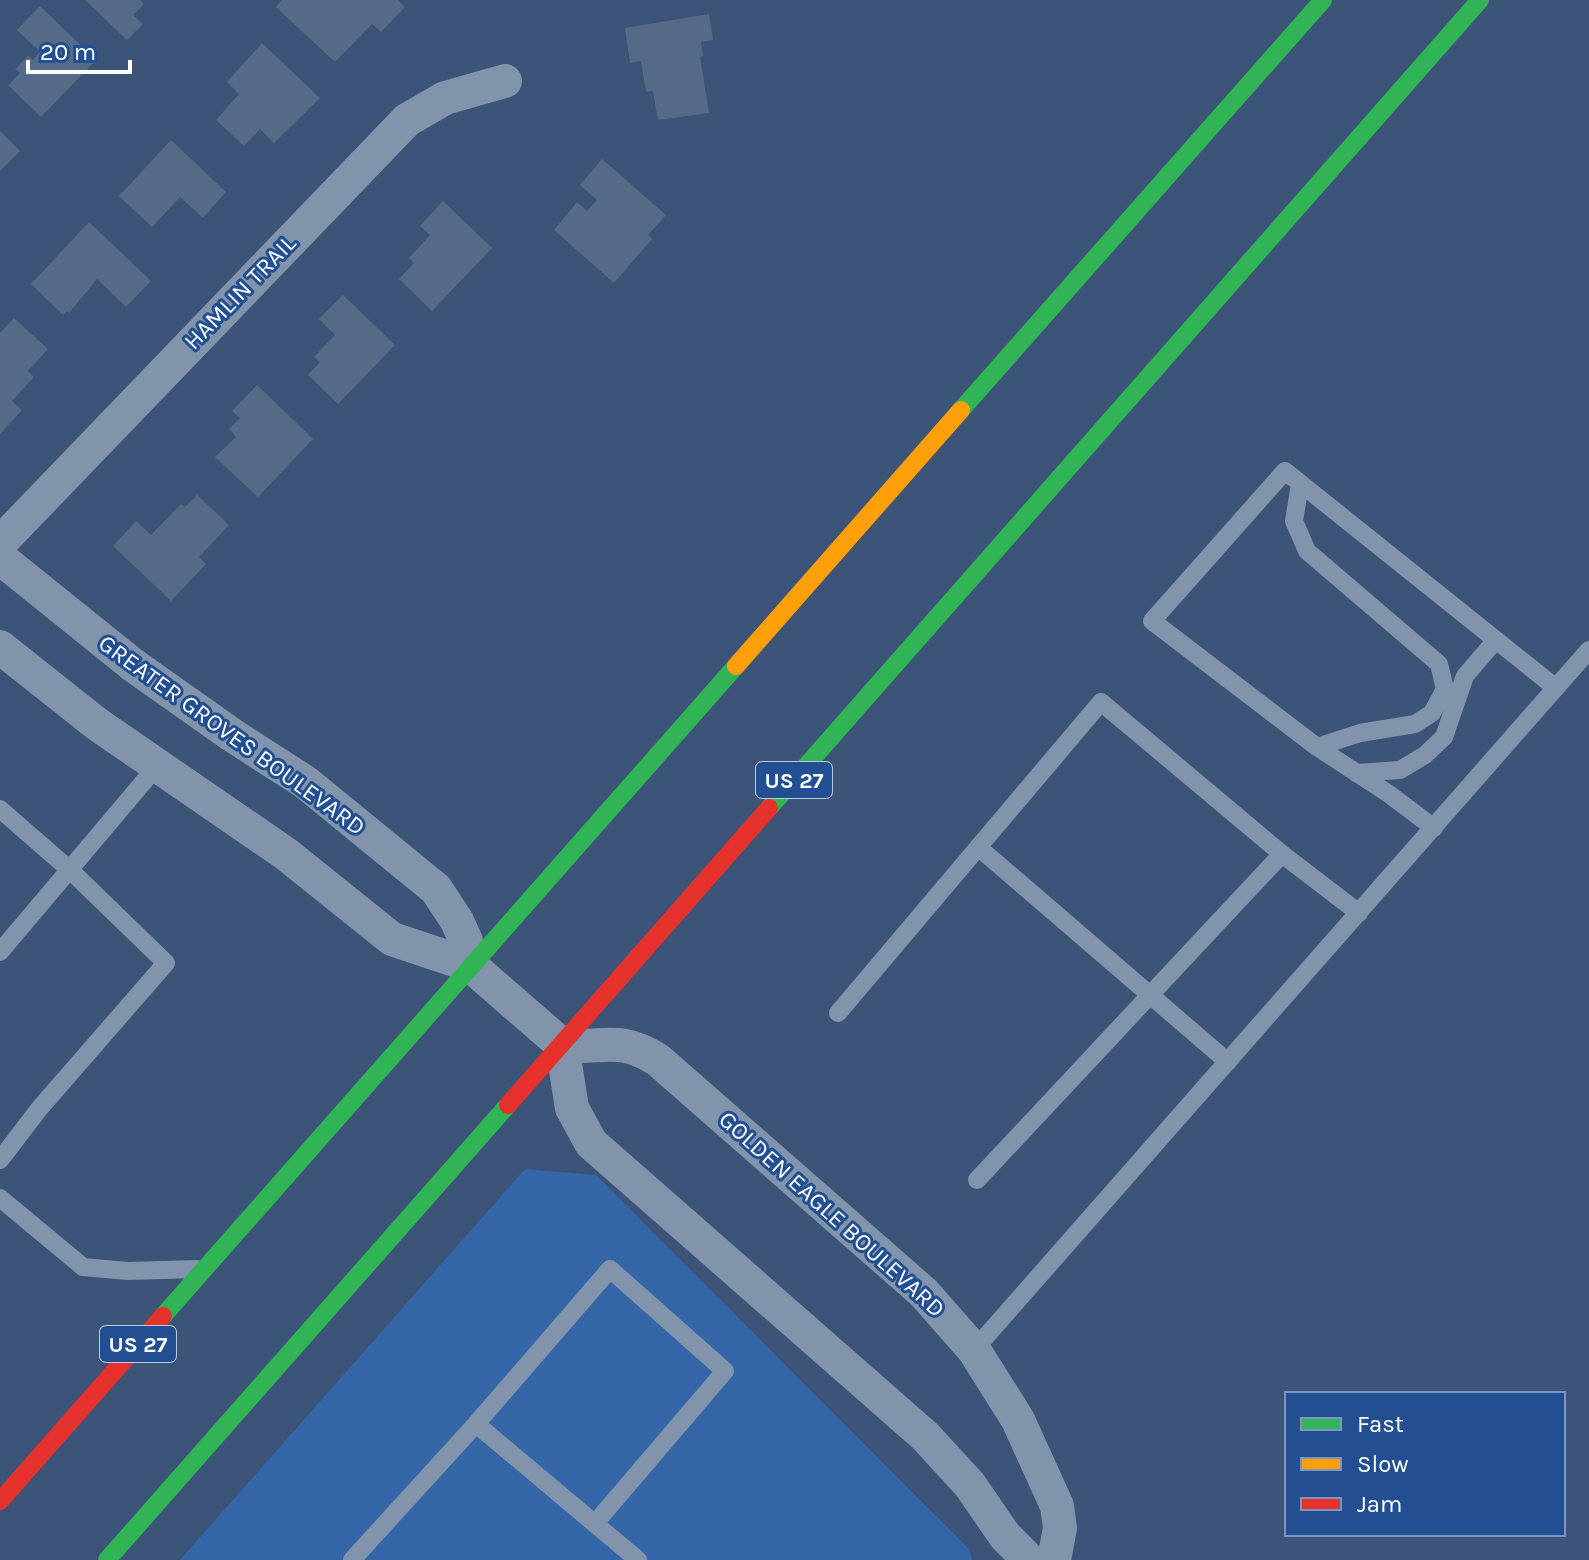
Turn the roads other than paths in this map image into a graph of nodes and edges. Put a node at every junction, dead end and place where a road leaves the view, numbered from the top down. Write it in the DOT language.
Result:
graph roads {
  1 [pos="1323,0"];
  2 [pos="1480,0"];
  3 [pos="505,81"];
  4 [pos="1300,484"];
  5 [pos="0,543"];
  6 [pos="0,558"];
  7 [pos="1495,641"];
  8 [pos="0,647"];
  9 [pos="1589,650"];
  10 [pos="1556,688"];
  11 [pos="1317,747"];
  12 [pos="157,766"];
  13 [pos="1356,773"];
  14 [pos="0,809"];
  15 [pos="1434,828"];
  16 [pos="978,847"];
  17 [pos="1282,854"];
  18 [pos="70,870"];
  19 [pos="1359,913"];
  20 [pos="0,952"];
  21 [pos="470,965"];
  22 [pos="1149,995"];
  23 [pos="838,1013"];
  24 [pos="562,1045"];
  25 [pos="1228,1062"];
  26 [pos="0,1160"];
  27 [pos="977,1180"];
  28 [pos="0,1198"];
  29 [pos="204,1269"];
  30 [pos="974,1350"];
  31 [pos="476,1424"];
  32 [pos="0,1501"];
  33 [pos="596,1522"];
  34 [pos="107,1560"];
  35 [pos="352,1560"];
  36 [pos="638,1560"];
  37 [pos="1029,1560"];
  38 [pos="1054,1560"];
  1 -- 21 [label="highway, US 27"];
  2 -- 24 [label="highway, US 27"];
  3 -- 5 [label="street, HAMLIN TRAIL"];
  4 -- 7 [label="lane"];
  4 -- 11 [label="lane"];
  4 -- 11 [label="lane"];
  6 -- 21 [label="street, GREATER GROVES BOULEVARD"];
  7 -- 10 [label="lane"];
  7 -- 13 [label="lane"];
  8 -- 12 [label="street"];
  9 -- 10 [label="lane"];
  10 -- 15 [label="lane"];
  11 -- 13 [label="lane"];
  12 -- 18 [label="lane"];
  12 -- 21 [label="street"];
  13 -- 15 [label="lane"];
  14 -- 18 [label="lane"];
  15 -- 19 [label="lane"];
  16 -- 17 [label="lane"];
  16 -- 22 [label="lane"];
  16 -- 23 [label="lane"];
  17 -- 19 [label="lane"];
  17 -- 22 [label="lane"];
  18 -- 20 [label="lane"];
  18 -- 26 [label="lane"];
  19 -- 25 [label="lane"];
  21 -- 24 [label="street"];
  21 -- 29 [label="highway, US 27"];
  22 -- 25 [label="lane"];
  22 -- 27 [label="lane"];
  24 -- 30 [label="street, GOLDEN EAGLE BOULEVARD"];
  24 -- 34 [label="highway, US 27"];
  24 -- 37 [label="street"];
  25 -- 30 [label="lane"];
  28 -- 29 [label="lane"];
  29 -- 32 [label="highway, US 27"];
  30 -- 38 [label="street, GOLDEN EAGLE BOULEVARD"];
  31 -- 33 [label="lane"];
  31 -- 33 [label="lane"];
  31 -- 35 [label="lane"];
  33 -- 36 [label="lane"];
}
